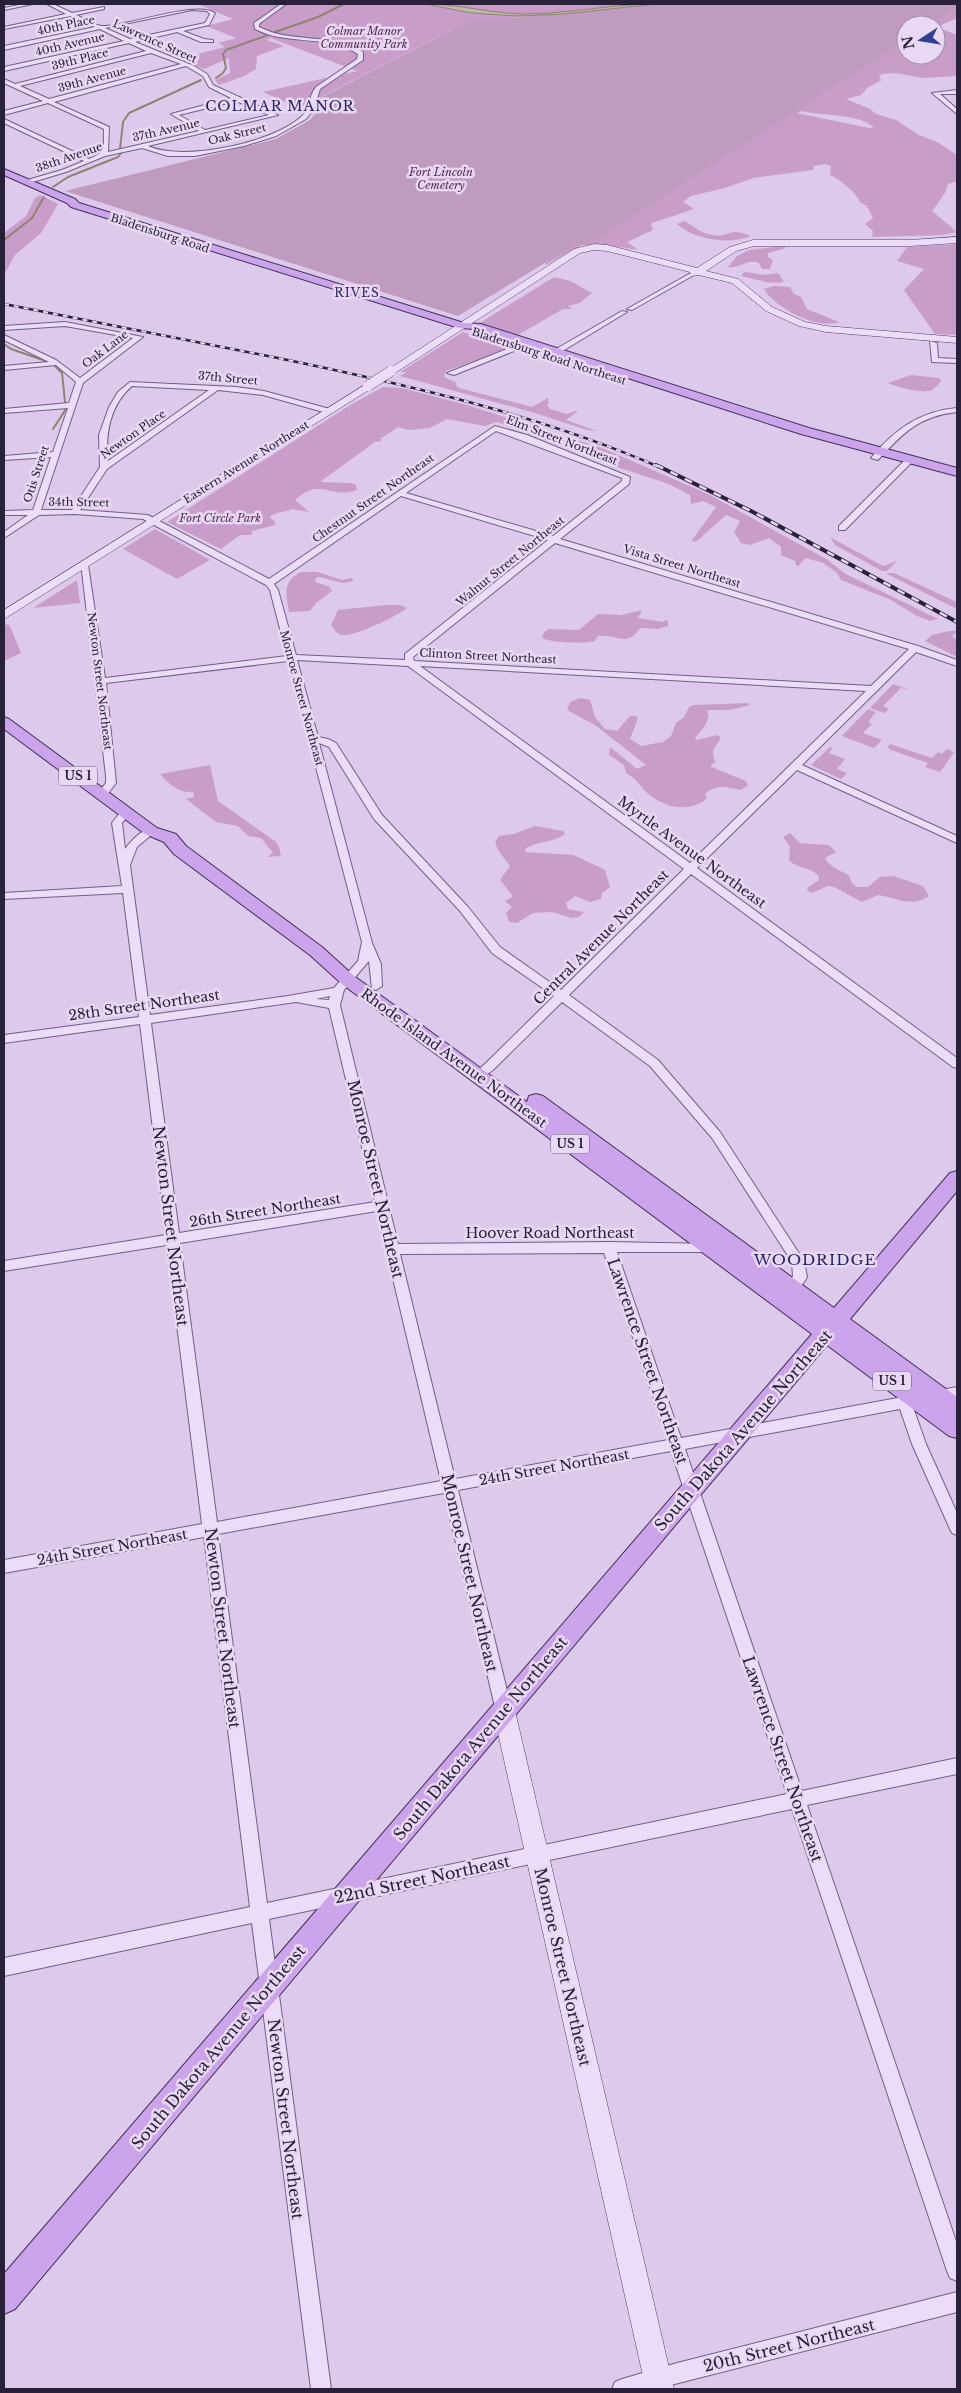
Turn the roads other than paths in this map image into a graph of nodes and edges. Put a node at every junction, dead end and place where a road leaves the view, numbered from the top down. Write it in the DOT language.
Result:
graph roads {
  1 [pos="9,4"];
  2 [pos="31,4"];
  3 [pos="49,4"];
  4 [pos="284,4"];
  5 [pos="16,7"];
  6 [pos="102,8"];
  7 [pos="192,8"];
  8 [pos="4,9"];
  9 [pos="72,14"];
  10 [pos="4,28"];
  11 [pos="100,28"];
  12 [pos="179,31"];
  13 [pos="129,41"];
  14 [pos="211,41"];
  15 [pos="4,48"];
  16 [pos="151,51"];
  17 [pos="185,65"];
  18 [pos="4,69"];
  19 [pos="4,81"];
  20 [pos="14,86"];
  21 [pos="957,92"];
  22 [pos="236,99"];
  23 [pos="47,101"];
  24 [pos="957,112"];
  25 [pos="4,113"];
  26 [pos="275,115"];
  27 [pos="4,120"];
  28 [pos="205,132"];
  29 [pos="143,146"];
  30 [pos="120,151"];
  31 [pos="103,154"];
  32 [pos="87,160"];
  33 [pos="4,172"];
  34 [pos="26,182"];
  35 [pos="957,240"];
  36 [pos="696,273"];
  37 [pos="463,326"];
  38 [pos="4,328"];
  39 [pos="4,337"];
  40 [pos="957,340"];
  41 [pos="933,343"];
  42 [pos="957,344"];
  43 [pos="526,345"];
  44 [pos="553,354"];
  45 [pos="957,362"];
  46 [pos="59,363"];
  47 [pos="4,368"];
  48 [pos="451,373"];
  49 [pos="80,382"];
  50 [pos="218,387"];
  51 [pos="72,405"];
  52 [pos="957,410"];
  53 [pos="4,411"];
  54 [pos="327,411"];
  55 [pos="490,430"];
  56 [pos="55,454"];
  57 [pos="878,455"];
  58 [pos="4,458"];
  59 [pos="907,462"];
  60 [pos="104,467"];
  61 [pos="957,472"];
  62 [pos="626,477"];
  63 [pos="957,480"];
  64 [pos="400,493"];
  65 [pos="75,512"];
  66 [pos="4,513"];
  67 [pos="36,513"];
  68 [pos="153,521"];
  69 [pos="842,528"];
  70 [pos="4,536"];
  71 [pos="554,540"];
  72 [pos="84,565"];
  73 [pos="269,583"];
  74 [pos="4,615"];
  75 [pos="914,648"];
  76 [pos="291,658"];
  77 [pos="410,663"];
  78 [pos="957,664"];
  79 [pos="101,681"];
  80 [pos="874,689"];
  81 [pos="4,722"];
  82 [pos="314,740"];
  83 [pos="796,765"];
  84 [pos="102,794"];
  85 [pos="126,812"];
  86 [pos="151,831"];
  87 [pos="957,840"];
  88 [pos="125,866"];
  89 [pos="690,868"];
  90 [pos="128,889"];
  91 [pos="4,896"];
  92 [pos="367,942"];
  93 [pos="347,981"];
  94 [pos="376,986"];
  95 [pos="562,995"];
  96 [pos="288,1000"];
  97 [pos="334,1005"];
  98 [pos="145,1020"];
  99 [pos="4,1039"];
  100 [pos="957,1064"];
  101 [pos="484,1071"];
  102 [pos="957,1178"];
  103 [pos="382,1206"];
  104 [pos="173,1239"];
  105 [pos="609,1247"];
  106 [pos="708,1247"];
  107 [pos="392,1249"];
  108 [pos="4,1266"];
  109 [pos="792,1288"];
  110 [pos="832,1326"];
  111 [pos="951,1399"];
  112 [pos="912,1402"];
  113 [pos="957,1429"];
  114 [pos="741,1433"];
  115 [pos="676,1445"];
  116 [pos="449,1486"];
  117 [pos="692,1490"];
  118 [pos="957,1528"];
  119 [pos="210,1530"];
  120 [pos="4,1567"];
  121 [pos="504,1711"];
  122 [pos="957,1766"];
  123 [pos="796,1799"];
  124 [pos="537,1854"];
  125 [pos="347,1896"];
  126 [pos="260,1913"];
  127 [pos="4,1967"];
  128 [pos="269,1988"];
  129 [pos="957,2271"];
  130 [pos="4,2298"];
  131 [pos="957,2302"];
  132 [pos="659,2384"];
  133 [pos="321,2389"];
  134 [pos="622,2389"];
  1 -- 5 [label="street"];
  2 -- 5 [label="street"];
  3 -- 9 [label="street, Lawrence Street"];
  4 -- 29 [label="street, Oak Street"];
  5 -- 8 [label="street"];
  6 -- 9 [label="street"];
  7 -- 11 [label="street, 40th Place"];
  7 -- 12 [label="street, 40th Avenue"];
  9 -- 10 [label="street"];
  9 -- 11 [label="street, Lawrence Street"];
  11 -- 13 [label="street, Lawrence Street"];
  11 -- 15 [label="street, 40th Place"];
  12 -- 13 [label="street, 40th Avenue"];
  12 -- 14 [label="street"];
  13 -- 16 [label="street, Lawrence Street"];
  13 -- 18 [label="street, 40th Avenue"];
  16 -- 17 [label="street, Lawrence Street"];
  16 -- 20 [label="street, 39th Place"];
  17 -- 22 [label="street, Lawrence Street"];
  17 -- 23 [label="street, 39th Avenue"];
  19 -- 20 [label="street"];
  20 -- 23 [label="street"];
  21 -- 24 [label="street"];
  22 -- 26 [label="street, Lawrence Street"];
  22 -- 28 [label="street"];
  23 -- 25 [label="street, 39th Avenue"];
  23 -- 31 [label="street"];
  26 -- 28 [label="street, 37th Avenue"];
  27 -- 32 [label="street"];
  28 -- 29 [label="street, 37th Avenue"];
  29 -- 30 [label="street, 37th Avenue"];
  30 -- 31 [label="street, 38th Avenue"];
  31 -- 32 [label="street, 38th Avenue"];
  32 -- 34 [label="street, 38th Avenue"];
  33 -- 34 [label="main road, Bladensburg Road"];
  34 -- 37 [label="main road, Bladensburg Road"];
  35 -- 36 [label="street"];
  36 -- 37 [label="street, Eastern Avenue Northeast"];
  36 -- 40 [label="street"];
  36 -- 41 [label="street"];
  36 -- 44 [label="street"];
  37 -- 43 [label="main road, Bladensburg Road Northeast"];
  37 -- 54 [label="street, Eastern Avenue Northeast, bridge"];
  38 -- 49 [label="street, Oak Lane"];
  39 -- 46 [label="street"];
  41 -- 42 [label="street"];
  41 -- 45 [label="street"];
  43 -- 44 [label="main road, Bladensburg Road Northeast"];
  43 -- 48 [label="street"];
  44 -- 57 [label="main road, Bladensburg Road Northeast"];
  46 -- 47 [label="street"];
  46 -- 49 [label="street"];
  49 -- 51 [label="street, Oak Lane"];
  50 -- 54 [label="street, 37th Street"];
  50 -- 60 [label="street, Newton Place"];
  50 -- 60 [label="street, 37th Street"];
  51 -- 53 [label="street"];
  51 -- 56 [label="street, Otis Street"];
  52 -- 57 [label="street"];
  54 -- 68 [label="street, Eastern Avenue Northeast"];
  55 -- 62 [label="street, Elm Street Northeast"];
  55 -- 64 [label="street, Chestnut Street Northeast"];
  56 -- 58 [label="street"];
  56 -- 67 [label="street, Otis Street"];
  57 -- 59 [label="main road, Bladensburg Road Northeast"];
  59 -- 61 [label="main road, Bladensburg Road Northeast"];
  59 -- 63 [label="main road, Bladensburg Road Northeast"];
  59 -- 69 [label="street"];
  60 -- 65 [label="street, Newton Place"];
  62 -- 71 [label="street, Walnut Street Northeast"];
  64 -- 71 [label="street, Vista Street Northeast"];
  64 -- 73 [label="street, Chestnut Street Northeast"];
  65 -- 67 [label="street, 34th Street"];
  65 -- 68 [label="street, 34th Street"];
  66 -- 67 [label="street, 34th Street"];
  67 -- 70 [label="street, Otis Street"];
  68 -- 72 [label="street, Eastern Avenue Northeast"];
  68 -- 73 [label="street"];
  71 -- 75 [label="street, Vista Street Northeast"];
  71 -- 77 [label="street, Walnut Street Northeast"];
  72 -- 74 [label="street, Eastern Avenue Northeast"];
  72 -- 79 [label="street, Newton Street Northeast"];
  73 -- 76 [label="street, Monroe Street Northeast"];
  75 -- 78 [label="street, Vista Street Northeast"];
  75 -- 80 [label="street, Central Avenue Northeast"];
  76 -- 77 [label="street, Clinton Street Northeast"];
  76 -- 79 [label="street, Clinton Street Northeast"];
  76 -- 82 [label="street, Monroe Street Northeast"];
  77 -- 80 [label="street, Clinton Street Northeast"];
  77 -- 89 [label="street, Myrtle Avenue Northeast"];
  79 -- 84 [label="street, Newton Street Northeast"];
  80 -- 83 [label="street, Central Avenue Northeast"];
  81 -- 84 [label="main road, Rhode Island Avenue Northeast / US 1"];
  82 -- 92 [label="street, Monroe Street Northeast"];
  82 -- 95 [label="street"];
  83 -- 87 [label="street"];
  83 -- 89 [label="street, Central Avenue Northeast"];
  84 -- 85 [label="main road, Rhode Island Avenue Northeast / US 1"];
  85 -- 86 [label="main road, Rhode Island Avenue Northeast / US 1"];
  85 -- 88 [label="street, Newton Street Northeast"];
  86 -- 88 [label="street, Newton Street Northeast"];
  86 -- 93 [label="main road, Rhode Island Avenue Northeast / US 1"];
  88 -- 90 [label="street, Newton Street Northeast"];
  89 -- 95 [label="street, Central Avenue Northeast"];
  89 -- 100 [label="street, Myrtle Avenue Northeast"];
  90 -- 91 [label="street"];
  90 -- 98 [label="street, Newton Street Northeast"];
  92 -- 93 [label="street, Monroe Street Northeast"];
  92 -- 94 [label="street, Monroe Street Northeast"];
  93 -- 94 [label="main road, Rhode Island Avenue Northeast / US 1"];
  93 -- 96 [label="street, 28th Street Northeast"];
  93 -- 97 [label="street, Monroe Street Northeast"];
  93 -- 101 [label="main road, Rhode Island Avenue Northeast / US 1"];
  94 -- 101 [label="main road, Rhode Island Avenue Northeast / US 1"];
  95 -- 101 [label="street, Central Avenue Northeast"];
  95 -- 109 [label="street"];
  96 -- 97 [label="street, 28th Street Northeast"];
  96 -- 98 [label="street, 28th Street Northeast"];
  97 -- 103 [label="street, Monroe Street Northeast"];
  98 -- 99 [label="street, 28th Street Northeast"];
  98 -- 104 [label="street, Newton Street Northeast"];
  101 -- 106 [label="main road, Rhode Island Avenue Northeast / US 1"];
  101 -- 109 [label="main road, Rhode Island Avenue Northeast / US 1"];
  102 -- 110 [label="main road, South Dakota Avenue Northeast"];
  103 -- 104 [label="street, 26th Street Northeast"];
  103 -- 107 [label="street, Monroe Street Northeast"];
  104 -- 108 [label="street, 26th Street Northeast"];
  104 -- 119 [label="street, Newton Street Northeast"];
  105 -- 106 [label="street, Hoover Road Northeast"];
  105 -- 107 [label="street, Hoover Road Northeast"];
  105 -- 115 [label="street, Lawrence Street Northeast"];
  106 -- 110 [label="main road, Rhode Island Avenue Northeast / US 1"];
  107 -- 116 [label="street, Monroe Street Northeast"];
  109 -- 110 [label="main road, Rhode Island Avenue Northeast / US 1"];
  110 -- 111 [label="main road, Rhode Island Avenue Northeast / US 1"];
  110 -- 112 [label="main road, Rhode Island Avenue Northeast / US 1"];
  110 -- 114 [label="main road, South Dakota Avenue Northeast"];
  111 -- 112 [label="street, 24th Street Northeast"];
  112 -- 113 [label="main road, Rhode Island Avenue Northeast / US 1"];
  112 -- 114 [label="street, 24th Street Northeast"];
  112 -- 118 [label="street"];
  114 -- 115 [label="street, 24th Street Northeast"];
  114 -- 117 [label="main road, South Dakota Avenue Northeast"];
  115 -- 116 [label="street, 24th Street Northeast"];
  115 -- 117 [label="street, Lawrence Street Northeast"];
  116 -- 119 [label="street, 24th Street Northeast"];
  116 -- 121 [label="street, Monroe Street Northeast"];
  117 -- 121 [label="main road, South Dakota Avenue Northeast"];
  117 -- 123 [label="street, Lawrence Street Northeast"];
  119 -- 120 [label="street, 24th Street Northeast"];
  119 -- 126 [label="street, Newton Street Northeast"];
  121 -- 124 [label="street, Monroe Street Northeast"];
  121 -- 125 [label="main road, South Dakota Avenue Northeast"];
  122 -- 123 [label="street, 22nd Street Northeast"];
  123 -- 124 [label="street, 22nd Street Northeast"];
  123 -- 129 [label="street, Lawrence Street Northeast"];
  124 -- 125 [label="street, 22nd Street Northeast"];
  124 -- 132 [label="street, Monroe Street Northeast"];
  125 -- 126 [label="street, 22nd Street Northeast"];
  125 -- 128 [label="main road, South Dakota Avenue Northeast"];
  126 -- 127 [label="street, 22nd Street Northeast"];
  126 -- 128 [label="street, Newton Street Northeast"];
  128 -- 130 [label="main road, South Dakota Avenue Northeast"];
  128 -- 133 [label="street, Newton Street Northeast"];
  131 -- 132 [label="street, 20th Street Northeast"];
  132 -- 134 [label="street, 20th Street Northeast"];
}
